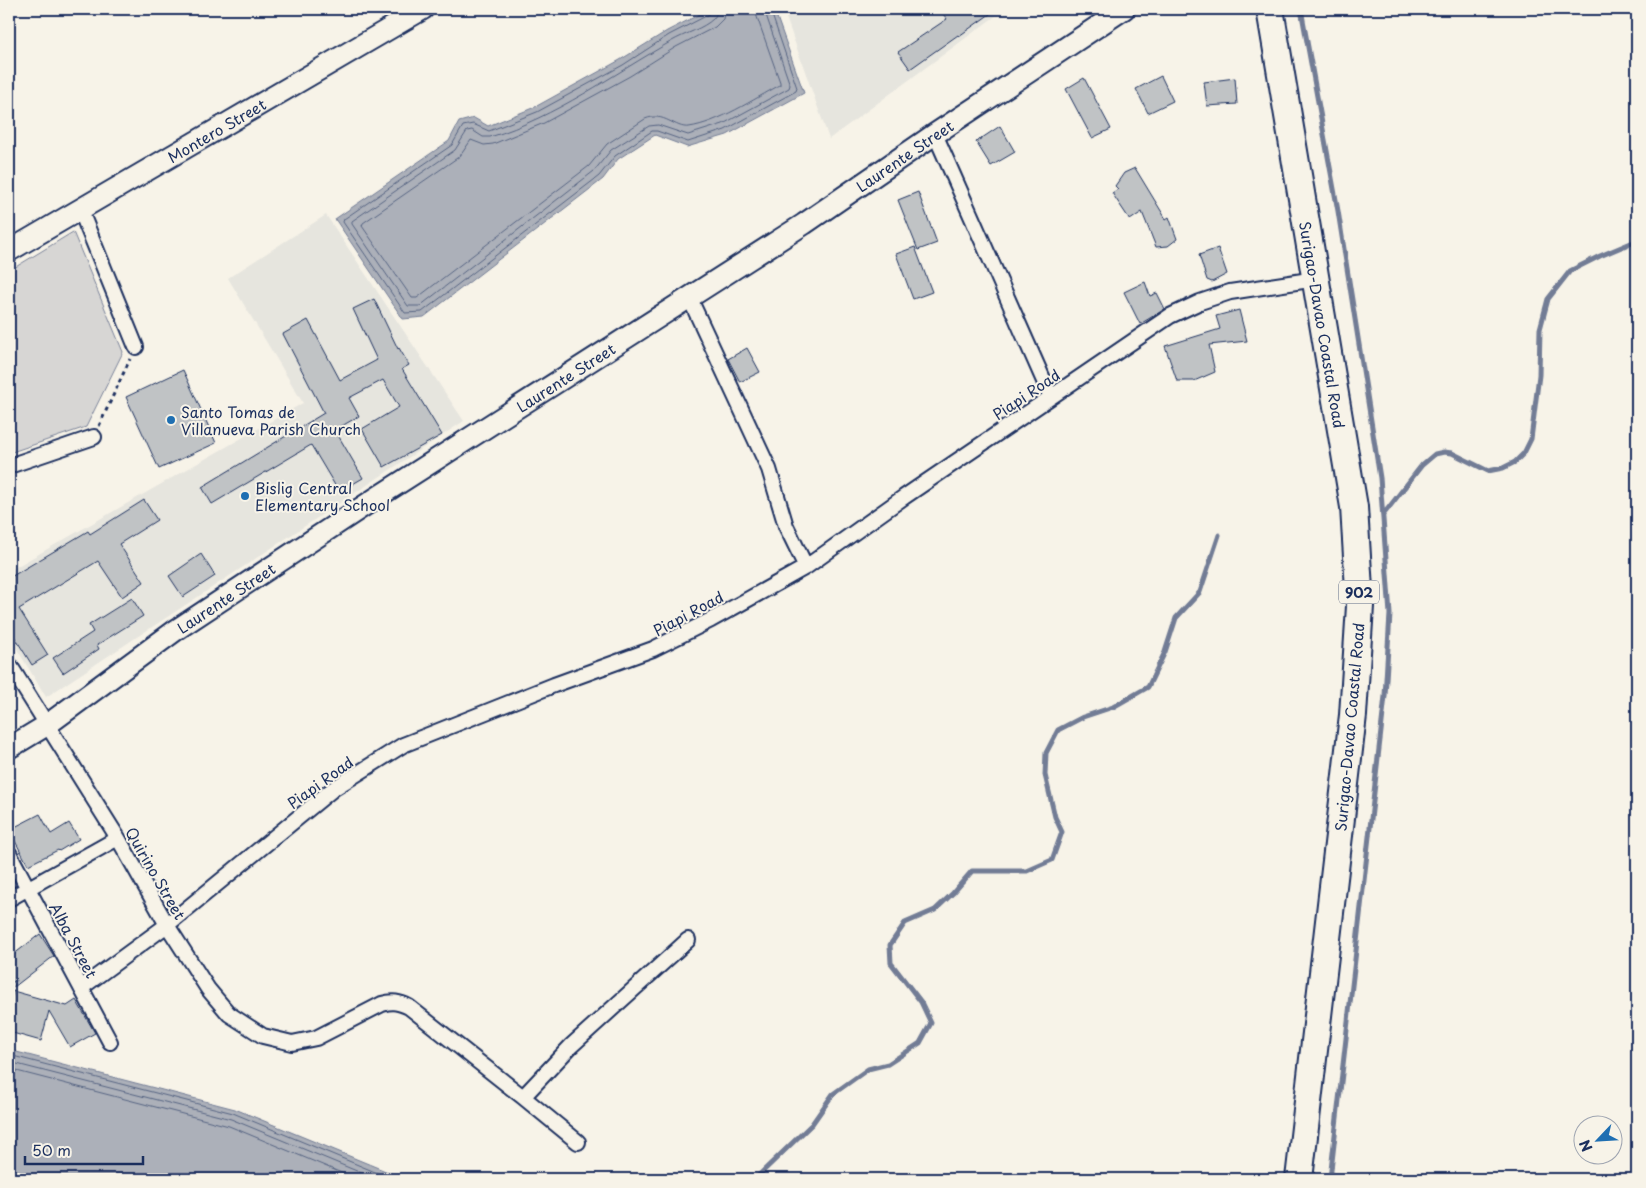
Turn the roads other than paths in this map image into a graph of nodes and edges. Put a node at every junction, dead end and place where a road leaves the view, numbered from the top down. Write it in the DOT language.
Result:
graph roads {
  1 [pos="423,9"];
  2 [pos="1124,9"];
  3 [pos="1270,9"];
  4 [pos="935,134"];
  5 [pos="80,209"];
  6 [pos="9,251"];
  7 [pos="1316,279"];
  8 [pos="690,298"];
  9 [pos="136,347"];
  10 [pos="1051,397"];
  11 [pos="94,437"];
  12 [pos="9,466"];
  13 [pos="806,568"];
  14 [pos="9,664"];
  15 [pos="47,725"];
  16 [pos="9,748"];
  17 [pos="118,838"];
  18 [pos="9,853"];
  19 [pos="28,888"];
  20 [pos="9,899"];
  21 [pos="167,925"];
  22 [pos="688,940"];
  23 [pos="81,988"];
  24 [pos="110,1042"];
  25 [pos="523,1096"];
  26 [pos="578,1142"];
  27 [pos="1299,1179"];
  1 -- 5 [label="street, Montero Street"];
  2 -- 4 [label="street, Laurente Street"];
  3 -- 7 [label="highway, Surigao-Davao Coastal Road / 902"];
  4 -- 8 [label="street, Laurente Street"];
  4 -- 10 [label="street"];
  5 -- 6 [label="street, Montero Street"];
  5 -- 9 [label="street"];
  7 -- 10 [label="street, Piapi Road"];
  7 -- 27 [label="highway, Surigao-Davao Coastal Road / 902"];
  8 -- 13 [label="street"];
  8 -- 15 [label="street, Laurente Street"];
  10 -- 13 [label="street, Piapi Road"];
  11 -- 12 [label="street"];
  13 -- 21 [label="street, Piapi Road"];
  14 -- 15 [label="street, Quirino Street"];
  15 -- 16 [label="street, Laurente Street"];
  15 -- 17 [label="street, Quirino Street"];
  17 -- 19 [label="street"];
  17 -- 21 [label="street, Quirino Street"];
  18 -- 19 [label="street, Alba Street"];
  19 -- 20 [label="street"];
  19 -- 23 [label="street, Alba Street"];
  21 -- 23 [label="street, Piapi Road"];
  21 -- 25 [label="street, Quirino Street"];
  22 -- 25 [label="street"];
  23 -- 24 [label="street, Alba Street"];
  25 -- 26 [label="street, Quirino Street"];
}
